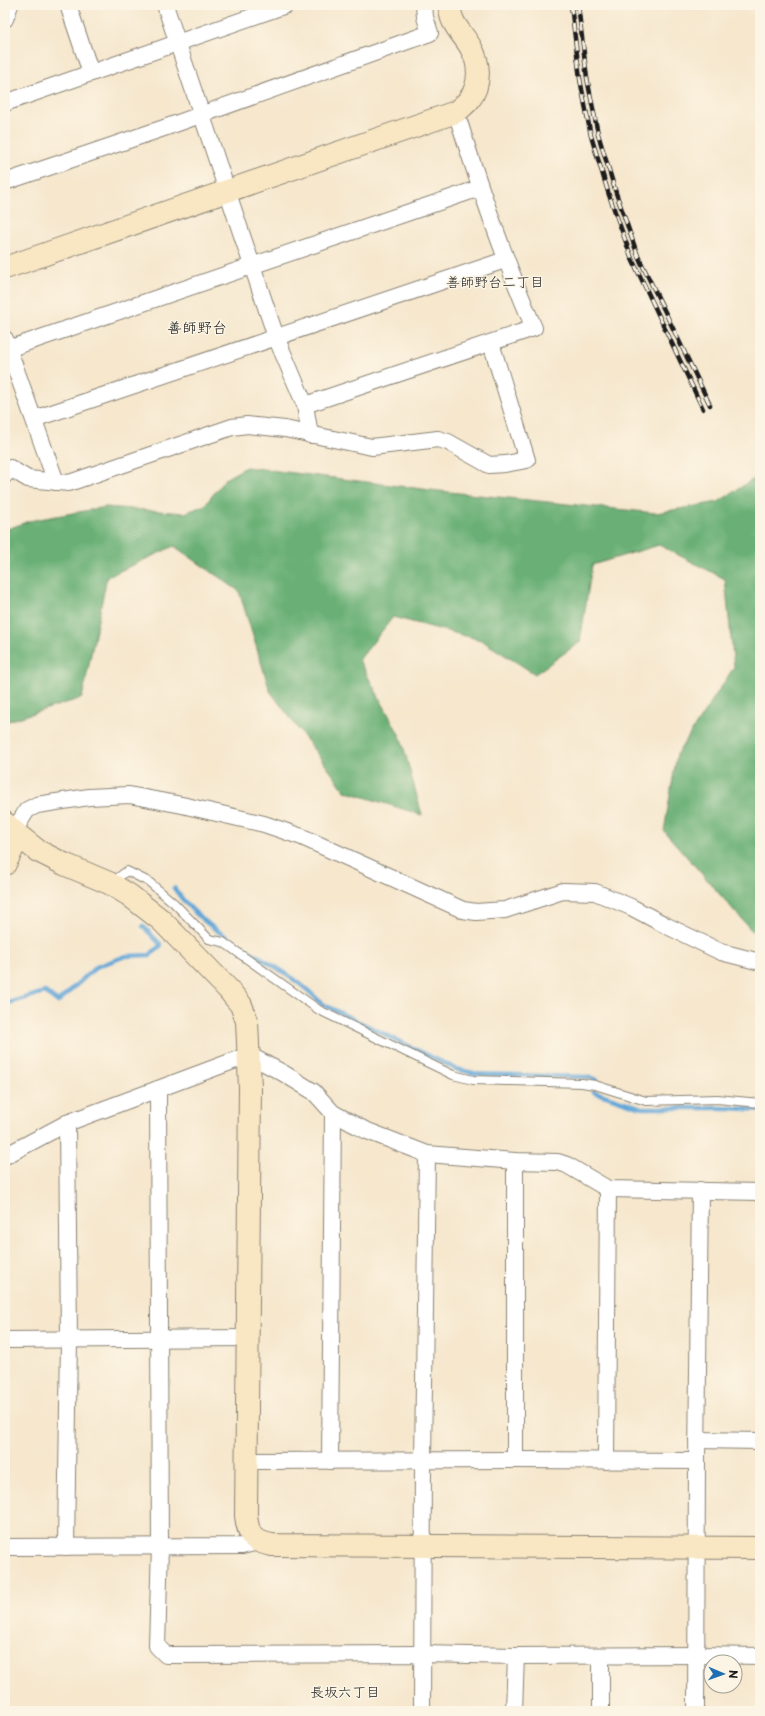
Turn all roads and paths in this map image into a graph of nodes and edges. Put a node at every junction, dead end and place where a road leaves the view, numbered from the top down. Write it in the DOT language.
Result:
graph roads {
  1 [pos="10,5"];
  2 [pos="68,5"];
  3 [pos="165,5"];
  4 [pos="286,5"];
  5 [pos="424,5"];
  6 [pos="450,5"];
  7 [pos="5,19"];
  8 [pos="178,42"];
  9 [pos="91,73"];
  10 [pos="5,103"];
  11 [pos="456,112"];
  12 [pos="201,114"];
  13 [pos="5,182"];
  14 [pos="480,188"];
  15 [pos="227,190"];
  16 [pos="505,260"];
  17 [pos="253,265"];
  18 [pos="5,268"];
  19 [pos="276,337"];
  20 [pos="491,343"];
  21 [pos="6,346"];
  22 [pos="305,405"];
  23 [pos="34,419"];
  24 [pos="310,435"];
  25 [pos="5,475"];
  26 [pos="56,482"];
  27 [pos="13,830"];
  28 [pos="5,864"];
  29 [pos="110,883"];
  30 [pos="760,962"];
  31 [pos="249,1055"];
  32 [pos="158,1089"];
  33 [pos="760,1103"];
  34 [pos="333,1113"];
  35 [pos="67,1123"];
  36 [pos="427,1154"];
  37 [pos="5,1156"];
  38 [pos="515,1161"];
  39 [pos="608,1189"];
  40 [pos="700,1190"];
  41 [pos="760,1194"];
  42 [pos="248,1338"];
  43 [pos="69,1339"];
  44 [pos="159,1339"];
  45 [pos="5,1340"];
  46 [pos="697,1440"];
  47 [pos="760,1441"];
  48 [pos="515,1460"];
  49 [pos="247,1461"];
  50 [pos="330,1461"];
  51 [pos="606,1461"];
  52 [pos="696,1461"];
  53 [pos="423,1462"];
  54 [pos="258,1542"];
  55 [pos="160,1546"];
  56 [pos="424,1546"];
  57 [pos="5,1547"];
  58 [pos="66,1547"];
  59 [pos="696,1547"];
  60 [pos="760,1548"];
  61 [pos="423,1654"];
  62 [pos="697,1655"];
  63 [pos="516,1656"];
  64 [pos="601,1656"];
  65 [pos="760,1656"];
  66 [pos="422,1711"];
  67 [pos="514,1711"];
  68 [pos="601,1711"];
  69 [pos="696,1711"];
  1 -- 7 [label="street"];
  2 -- 9 [label="street"];
  3 -- 8 [label="street"];
  4 -- 8 [label="street"];
  5 -- 12 [label="street"];
  6 -- 11 [label="street"];
  8 -- 9 [label="street"];
  8 -- 12 [label="street"];
  9 -- 10 [label="street"];
  11 -- 14 [label="street"];
  11 -- 15 [label="street"];
  12 -- 13 [label="street"];
  12 -- 15 [label="street"];
  14 -- 16 [label="street"];
  14 -- 17 [label="street"];
  15 -- 17 [label="street"];
  15 -- 18 [label="street"];
  16 -- 19 [label="street"];
  16 -- 20 [label="street"];
  17 -- 19 [label="street"];
  17 -- 21 [label="street"];
  19 -- 22 [label="street"];
  19 -- 23 [label="street"];
  20 -- 22 [label="street"];
  20 -- 24 [label="street"];
  21 -- 23 [label="street"];
  22 -- 24 [label="street"];
  23 -- 26 [label="street"];
  24 -- 26 [label="street"];
  25 -- 26 [label="street"];
  27 -- 28 [label="street"];
  27 -- 29 [label="street"];
  27 -- 30 [label="street"];
  29 -- 31 [label="street"];
  29 -- 33 [label="lane"];
  31 -- 32 [label="street"];
  31 -- 34 [label="street"];
  31 -- 42 [label="street"];
  32 -- 35 [label="street"];
  32 -- 44 [label="street"];
  34 -- 36 [label="street"];
  34 -- 50 [label="street"];
  35 -- 37 [label="street"];
  35 -- 43 [label="street"];
  36 -- 38 [label="street"];
  36 -- 53 [label="street"];
  38 -- 39 [label="street"];
  38 -- 48 [label="street"];
  39 -- 40 [label="street"];
  39 -- 51 [label="street"];
  40 -- 41 [label="street"];
  40 -- 46 [label="street"];
  42 -- 44 [label="street"];
  42 -- 49 [label="street"];
  43 -- 44 [label="street"];
  43 -- 45 [label="street"];
  43 -- 58 [label="street"];
  44 -- 55 [label="street"];
  46 -- 47 [label="street"];
  46 -- 52 [label="street"];
  48 -- 51 [label="street"];
  48 -- 53 [label="street"];
  49 -- 50 [label="street"];
  49 -- 54 [label="street"];
  50 -- 53 [label="street"];
  51 -- 52 [label="street"];
  52 -- 59 [label="street"];
  53 -- 56 [label="street"];
  54 -- 55 [label="street"];
  54 -- 56 [label="street"];
  55 -- 58 [label="street"];
  55 -- 61 [label="street"];
  56 -- 59 [label="street"];
  56 -- 61 [label="street"];
  57 -- 58 [label="street"];
  59 -- 60 [label="street"];
  59 -- 62 [label="street"];
  61 -- 63 [label="street"];
  61 -- 66 [label="street"];
  62 -- 64 [label="street"];
  62 -- 65 [label="street"];
  62 -- 69 [label="street"];
  63 -- 64 [label="street"];
  63 -- 67 [label="street"];
  64 -- 68 [label="street"];
}
